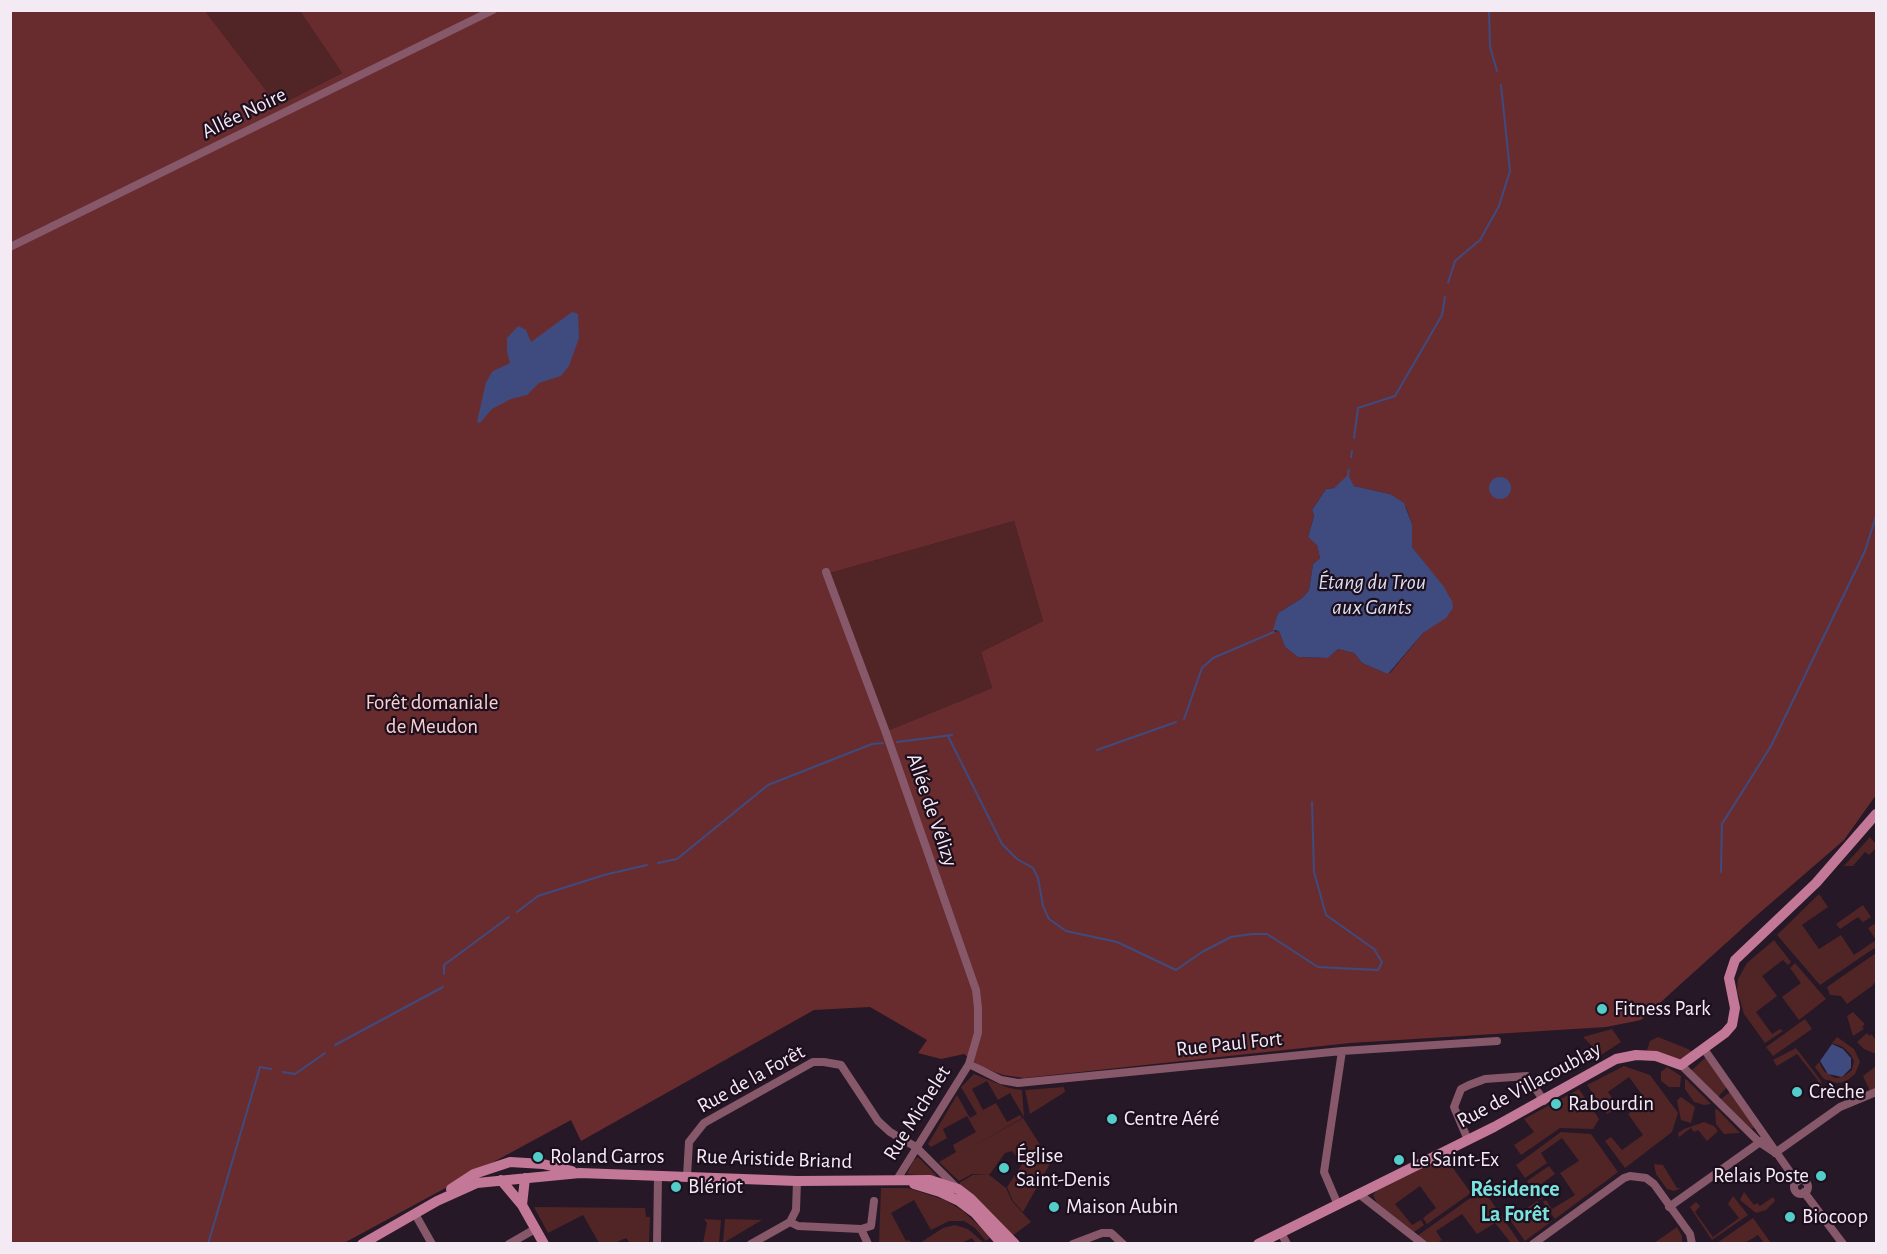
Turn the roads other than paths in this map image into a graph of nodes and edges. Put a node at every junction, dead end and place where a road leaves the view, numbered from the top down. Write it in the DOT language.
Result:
graph roads {
  1 [pos="493,10"];
  2 [pos="10,247"];
  3 [pos="826,572"];
  4 [pos="1876,814"];
  5 [pos="1497,1041"];
  6 [pos="1704,1049"];
  7 [pos="1342,1051"];
  8 [pos="969,1064"];
  9 [pos="1681,1065"];
  10 [pos="1876,1092"];
  11 [pos="1544,1101"];
  12 [pos="1468,1140"];
  13 [pos="1763,1140"];
  14 [pos="916,1147"];
  15 [pos="1775,1153"];
  16 [pos="513,1161"];
  17 [pos="580,1173"];
  18 [pos="658,1176"];
  19 [pos="687,1176"];
  20 [pos="525,1178"];
  21 [pos="501,1180"];
  22 [pos="797,1180"];
  23 [pos="896,1181"];
  24 [pos="958,1190"];
  25 [pos="1359,1194"];
  26 [pos="437,1201"];
  27 [pos="874,1201"];
  28 [pos="1338,1204"];
  29 [pos="522,1205"];
  30 [pos="1669,1207"];
  31 [pos="415,1214"];
  32 [pos="790,1222"];
  33 [pos="535,1229"];
  34 [pos="861,1229"];
  35 [pos="1281,1233"];
  36 [pos="362,1244"];
  37 [pos="432,1244"];
  38 [pos="509,1244"];
  39 [pos="544,1244"];
  40 [pos="657,1244"];
  41 [pos="751,1244"];
  42 [pos="868,1244"];
  43 [pos="1002,1244"];
  44 [pos="1015,1244"];
  45 [pos="1073,1244"];
  46 [pos="1123,1244"];
  47 [pos="1258,1244"];
  48 [pos="1287,1244"];
  49 [pos="1423,1244"];
  50 [pos="1533,1244"];
  51 [pos="1692,1244"];
  52 [pos="1843,1244"];
  1 -- 2 [label="street, Allée Noire"];
  3 -- 8 [label="street, Allée de Vélizy"];
  4 -- 6 [label="street"];
  5 -- 7 [label="street, Rue Paul Fort"];
  6 -- 9 [label="street"];
  6 -- 13 [label="street"];
  7 -- 8 [label="street, Rue Paul Fort"];
  7 -- 28 [label="street"];
  8 -- 14 [label="street, Rue Michelet"];
  9 -- 11 [label="street, Rue de Villacoublay"];
  9 -- 13 [label="street"];
  10 -- 15 [label="street"];
  11 -- 12 [label="street, Rue de Villacoublay"];
  11 -- 12 [label="street"];
  12 -- 25 [label="street, Rue de Villacoublay"];
  13 -- 15 [label="street"];
  13 -- 30 [label="street"];
  14 -- 19 [label="street, Rue de la Forêt"];
  14 -- 23 [label="street, Rue Michelet"];
  14 -- 24 [label="street, Rue de la Forêt"];
  15 -- 52 [label="street"];
  16 -- 17 [label="street, Rue Aristide Briand"];
  16 -- 20 [label="street"];
  16 -- 21 [label="street"];
  16 -- 26 [label="street"];
  17 -- 18 [label="street, Rue Aristide Briand"];
  17 -- 20 [label="street, Rue Aristide Briand"];
  18 -- 19 [label="street, Rue Aristide Briand"];
  18 -- 40 [label="street"];
  19 -- 22 [label="street, Rue Aristide Briand"];
  20 -- 21 [label="street, Rue Aristide Briand"];
  20 -- 29 [label="street"];
  21 -- 26 [label="street, Rue Aristide Briand"];
  21 -- 29 [label="street"];
  22 -- 23 [label="street, Rue Aristide Briand"];
  22 -- 32 [label="street"];
  23 -- 24 [label="street, Rue Aristide Briand"];
  23 -- 43 [label="street, Rue Aristide Briand"];
  24 -- 44 [label="street, Rue Aristide Briand"];
  25 -- 28 [label="street, Rue de Villacoublay"];
  25 -- 49 [label="street"];
  26 -- 31 [label="street"];
  27 -- 34 [label="street"];
  28 -- 35 [label="street, Rue de Villacoublay"];
  29 -- 33 [label="street"];
  30 -- 50 [label="street"];
  30 -- 51 [label="street"];
  31 -- 36 [label="street"];
  31 -- 37 [label="street"];
  32 -- 34 [label="street"];
  32 -- 41 [label="street"];
  33 -- 38 [label="street"];
  33 -- 39 [label="street"];
  34 -- 42 [label="street"];
  35 -- 47 [label="street, Rue de Villacoublay"];
  35 -- 48 [label="street"];
  45 -- 46 [label="street"];
}
